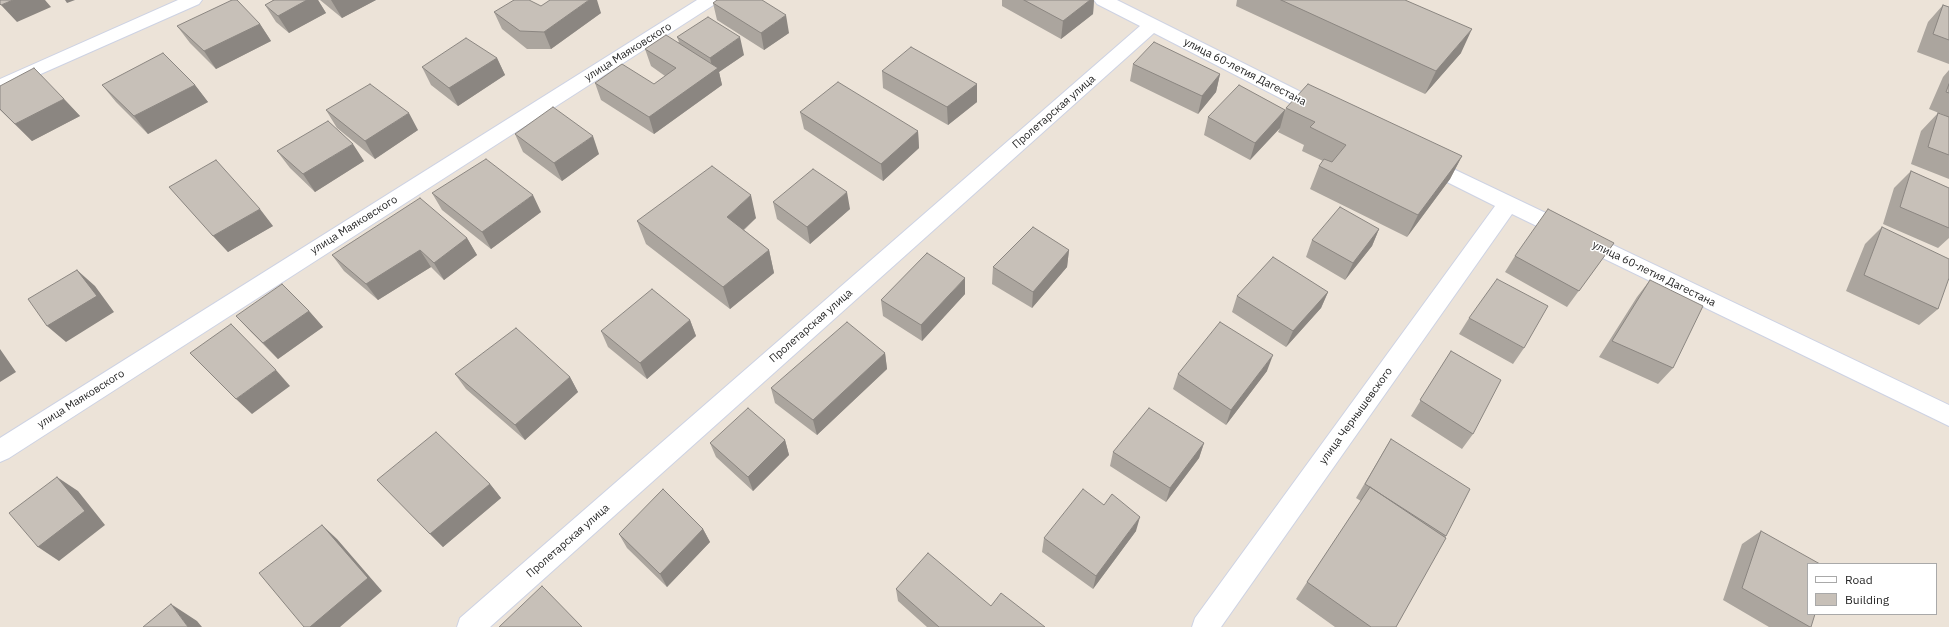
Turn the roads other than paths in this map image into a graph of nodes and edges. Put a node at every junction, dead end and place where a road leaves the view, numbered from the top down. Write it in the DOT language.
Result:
graph roads {
  1 [pos="193,0"];
  2 [pos="709,0"];
  3 [pos="1103,0"];
  4 [pos="1152,25"];
  5 [pos="0,86"];
  6 [pos="1337,118"];
  7 [pos="1408,154"];
  8 [pos="1508,204"];
  9 [pos="1949,416"];
  10 [pos="0,451"];
  11 [pos="470,627"];
  12 [pos="1205,627"];
  1 -- 5 [label="street"];
  2 -- 10 [label="street, улица Маяковского"];
  3 -- 4 [label="street, улица 60-летия Дагестана"];
  4 -- 6 [label="street, улица 60-летия Дагестана"];
  4 -- 11 [label="street, Пролетарская улица"];
  7 -- 8 [label="street, улица 60-летия Дагестана"];
  8 -- 9 [label="street, улица 60-летия Дагестана"];
  8 -- 12 [label="street, улица Чернышевского"];
}
